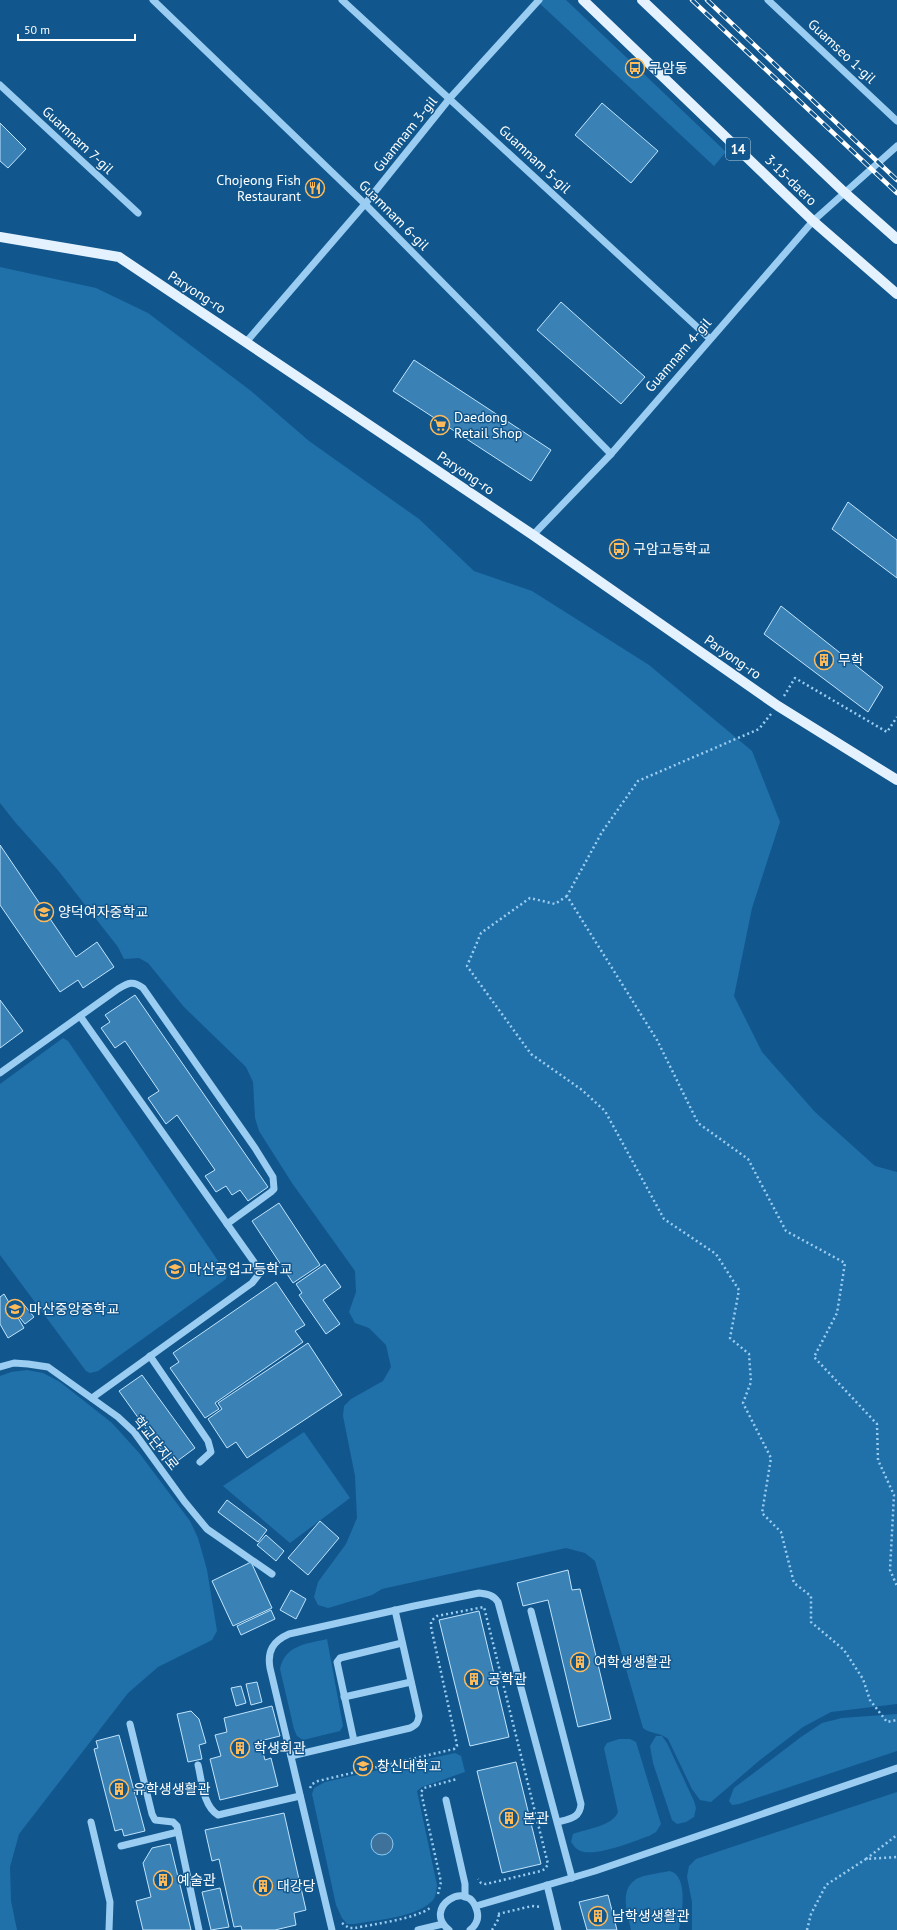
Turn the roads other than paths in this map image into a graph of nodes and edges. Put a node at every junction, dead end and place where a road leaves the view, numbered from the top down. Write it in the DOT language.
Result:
graph roads {
  1 [pos="153,0"];
  2 [pos="342,0"];
  3 [pos="539,0"];
  4 [pos="582,0"];
  5 [pos="642,0"];
  6 [pos="768,0"];
  7 [pos="0,85"];
  8 [pos="450,98"];
  9 [pos="897,121"];
  10 [pos="897,146"];
  11 [pos="844,192"];
  12 [pos="364,204"];
  13 [pos="138,213"];
  14 [pos="813,221"];
  15 [pos="0,237"];
  16 [pos="897,239"];
  17 [pos="897,294"];
  18 [pos="709,338"];
  19 [pos="247,341"];
  20 [pos="611,454"];
  21 [pos="533,535"];
  22 [pos="897,780"];
  23 [pos="80,1016"];
  24 [pos="0,1073"];
  25 [pos="228,1224"];
  26 [pos="150,1356"];
  27 [pos="0,1367"];
  28 [pos="92,1398"];
  29 [pos="200,1462"];
  30 [pos="272,1574"];
  31 [pos="395,1610"];
  32 [pos="531,1611"];
  33 [pos="402,1643"];
  34 [pos="411,1682"];
  35 [pos="344,1697"];
  36 [pos="130,1724"];
  37 [pos="354,1741"];
  38 [pos="291,1756"];
  39 [pos="198,1765"];
  40 [pos="897,1768"];
  41 [pos="300,1796"];
  42 [pos="446,1800"];
  43 [pos="91,1822"];
  44 [pos="558,1822"];
  45 [pos="178,1832"];
  46 [pos="121,1846"];
  47 [pos="572,1878"];
  48 [pos="547,1885"];
  49 [pos="465,1897"];
  50 [pos="476,1906"];
  51 [pos="443,1924"];
  52 [pos="109,1930"];
  53 [pos="199,1930"];
  54 [pos="332,1930"];
  55 [pos="418,1930"];
  56 [pos="449,1930"];
  57 [pos="470,1930"];
  58 [pos="558,1930"];
  1 -- 12 [label="street, Guamnam 6-gil"];
  2 -- 8 [label="street, Guamnam 5-gil"];
  3 -- 8 [label="street, Guamnam 3-gil"];
  4 -- 14 [label="main road, 3·15-daero / 14"];
  5 -- 11 [label="main road, 3·15-daero"];
  6 -- 9 [label="street, Guamseo 1-gil"];
  7 -- 13 [label="street, Guamnam 7-gil"];
  8 -- 12 [label="street, Guamnam 3-gil"];
  8 -- 18 [label="street, Guamnam 5-gil"];
  10 -- 11 [label="street, Guamnam 4-gil"];
  11 -- 14 [label="street, Guamnam 4-gil"];
  11 -- 16 [label="main road, 3·15-daero"];
  12 -- 19 [label="street, Guamnam 3-gil"];
  12 -- 20 [label="street, Guamnam 6-gil"];
  14 -- 17 [label="main road, 3·15-daero / 14"];
  14 -- 18 [label="street, Guamnam 4-gil"];
  15 -- 19 [label="main road, Paryong-ro"];
  18 -- 20 [label="street, Guamnam 4-gil"];
  19 -- 21 [label="main road, Paryong-ro"];
  20 -- 21 [label="street, Guamnam 4-gil"];
  21 -- 22 [label="main road, Paryong-ro"];
  23 -- 24 [label="street"];
  23 -- 25 [label="street"];
  23 -- 25 [label="street"];
  25 -- 26 [label="street"];
  26 -- 28 [label="street"];
  26 -- 29 [label="street"];
  27 -- 28 [label="street, 학교단지로"];
  28 -- 30 [label="street, 학교단지로"];
  31 -- 33 [label="street"];
  31 -- 38 [label="street"];
  31 -- 44 [label="street"];
  32 -- 44 [label="street"];
  33 -- 34 [label="street"];
  33 -- 35 [label="street"];
  34 -- 35 [label="street"];
  34 -- 37 [label="street"];
  35 -- 37 [label="street"];
  36 -- 45 [label="street"];
  37 -- 38 [label="street"];
  38 -- 41 [label="street"];
  39 -- 41 [label="street"];
  40 -- 47 [label="street"];
  41 -- 54 [label="street"];
  42 -- 49 [label="street"];
  43 -- 52 [label="street"];
  44 -- 47 [label="street"];
  45 -- 46 [label="street"];
  45 -- 53 [label="street"];
  47 -- 48 [label="street"];
  48 -- 50 [label="street"];
  48 -- 58 [label="street"];
  49 -- 50 [label="street"];
  49 -- 51 [label="street"];
  50 -- 57 [label="street"];
  51 -- 55 [label="street"];
  51 -- 56 [label="street"];
}
